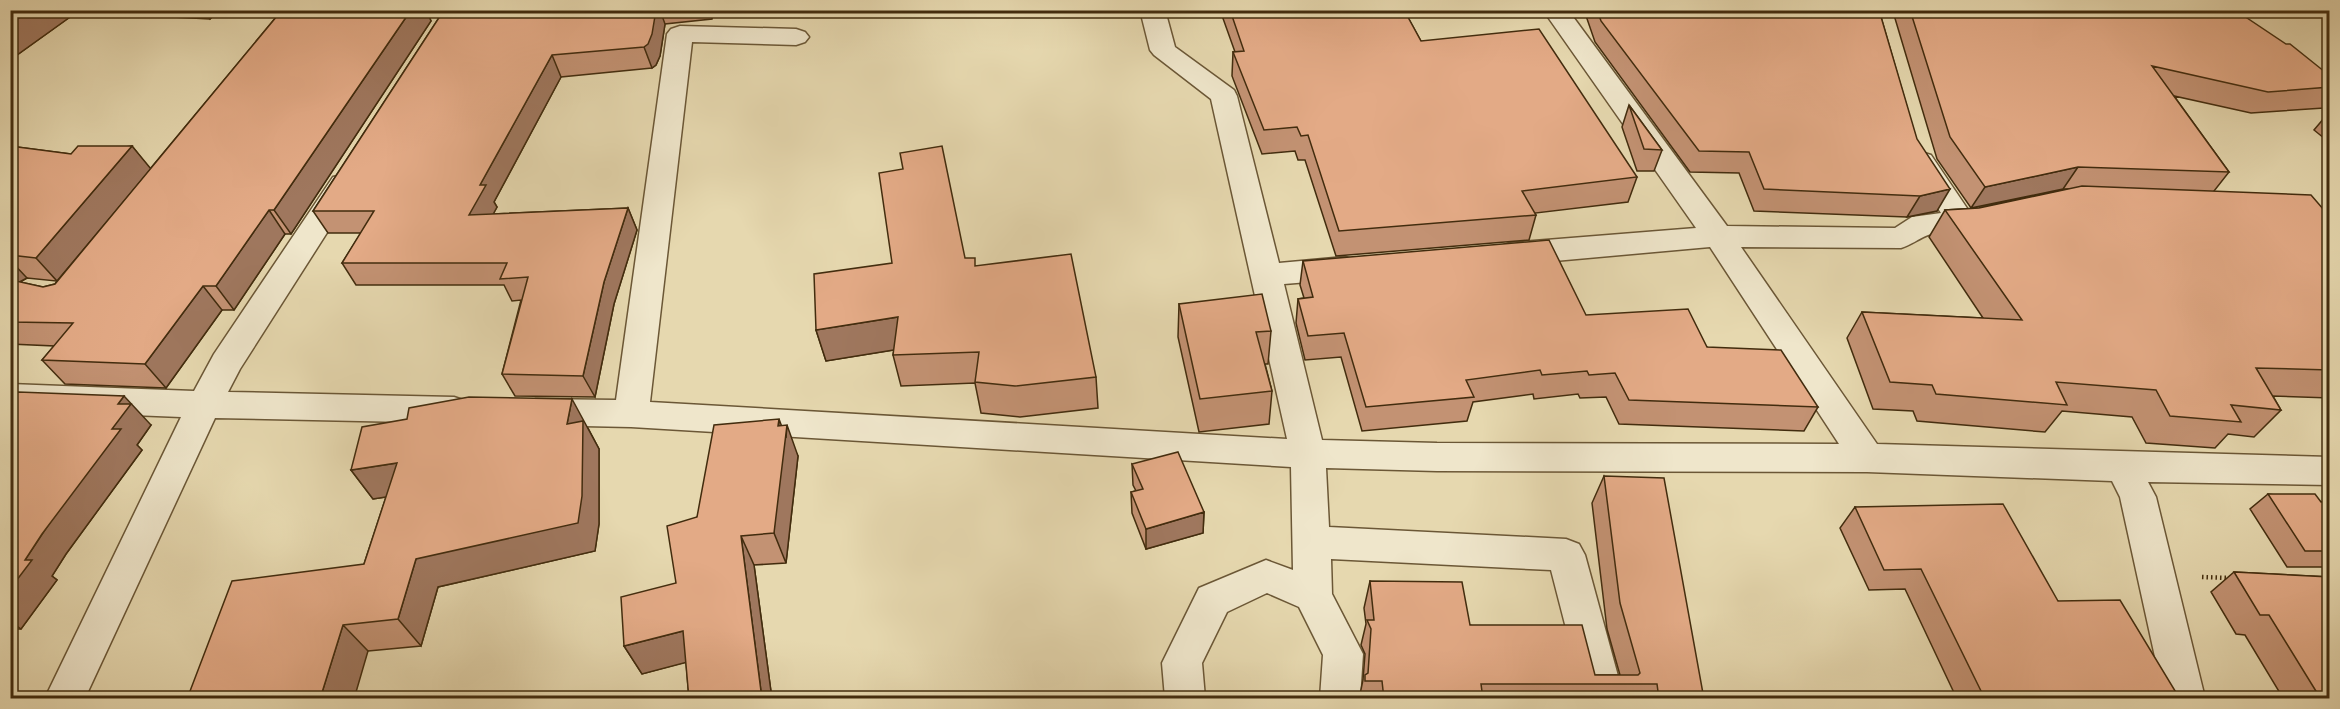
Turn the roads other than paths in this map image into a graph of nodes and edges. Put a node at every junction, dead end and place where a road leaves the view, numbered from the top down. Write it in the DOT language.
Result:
graph roads {
  1 [pos="1152,10"];
  2 [pos="1555,10"];
  3 [pos="796,36"];
  4 [pos="1914,137"];
  5 [pos="359,158"];
  6 [pos="1718,236"];
  7 [pos="1480,256"];
  8 [pos="1373,266"];
  9 [pos="1266,275"];
  10 [pos="10,397"];
  11 [pos="205,405"];
  12 [pos="631,414"];
  13 [pos="1308,454"];
  14 [pos="1867,458"];
  15 [pos="2123,467"];
  16 [pos="2330,471"];
  17 [pos="1311,542"];
  18 [pos="1313,595"];
  19 [pos="65,699"];
  20 [pos="1185,699"];
  21 [pos="1341,699"];
  22 [pos="1604,699"];
  23 [pos="2184,699"];
  1 -- 9 [label="street"];
  2 -- 6 [label="street"];
  3 -- 12 [label="street"];
  4 -- 6 [label="street"];
  5 -- 11 [label="street"];
  6 -- 7 [label="street"];
  6 -- 14 [label="street"];
  8 -- 9 [label="street"];
  9 -- 13 [label="street"];
  10 -- 11 [label="street"];
  11 -- 12 [label="street"];
  11 -- 19 [label="street"];
  12 -- 13 [label="street"];
  13 -- 14 [label="street"];
  13 -- 17 [label="street"];
  14 -- 15 [label="street"];
  15 -- 16 [label="street"];
  15 -- 23 [label="street"];
  17 -- 18 [label="street"];
  17 -- 22 [label="street"];
  18 -- 20 [label="street"];
  18 -- 21 [label="street"];
}
